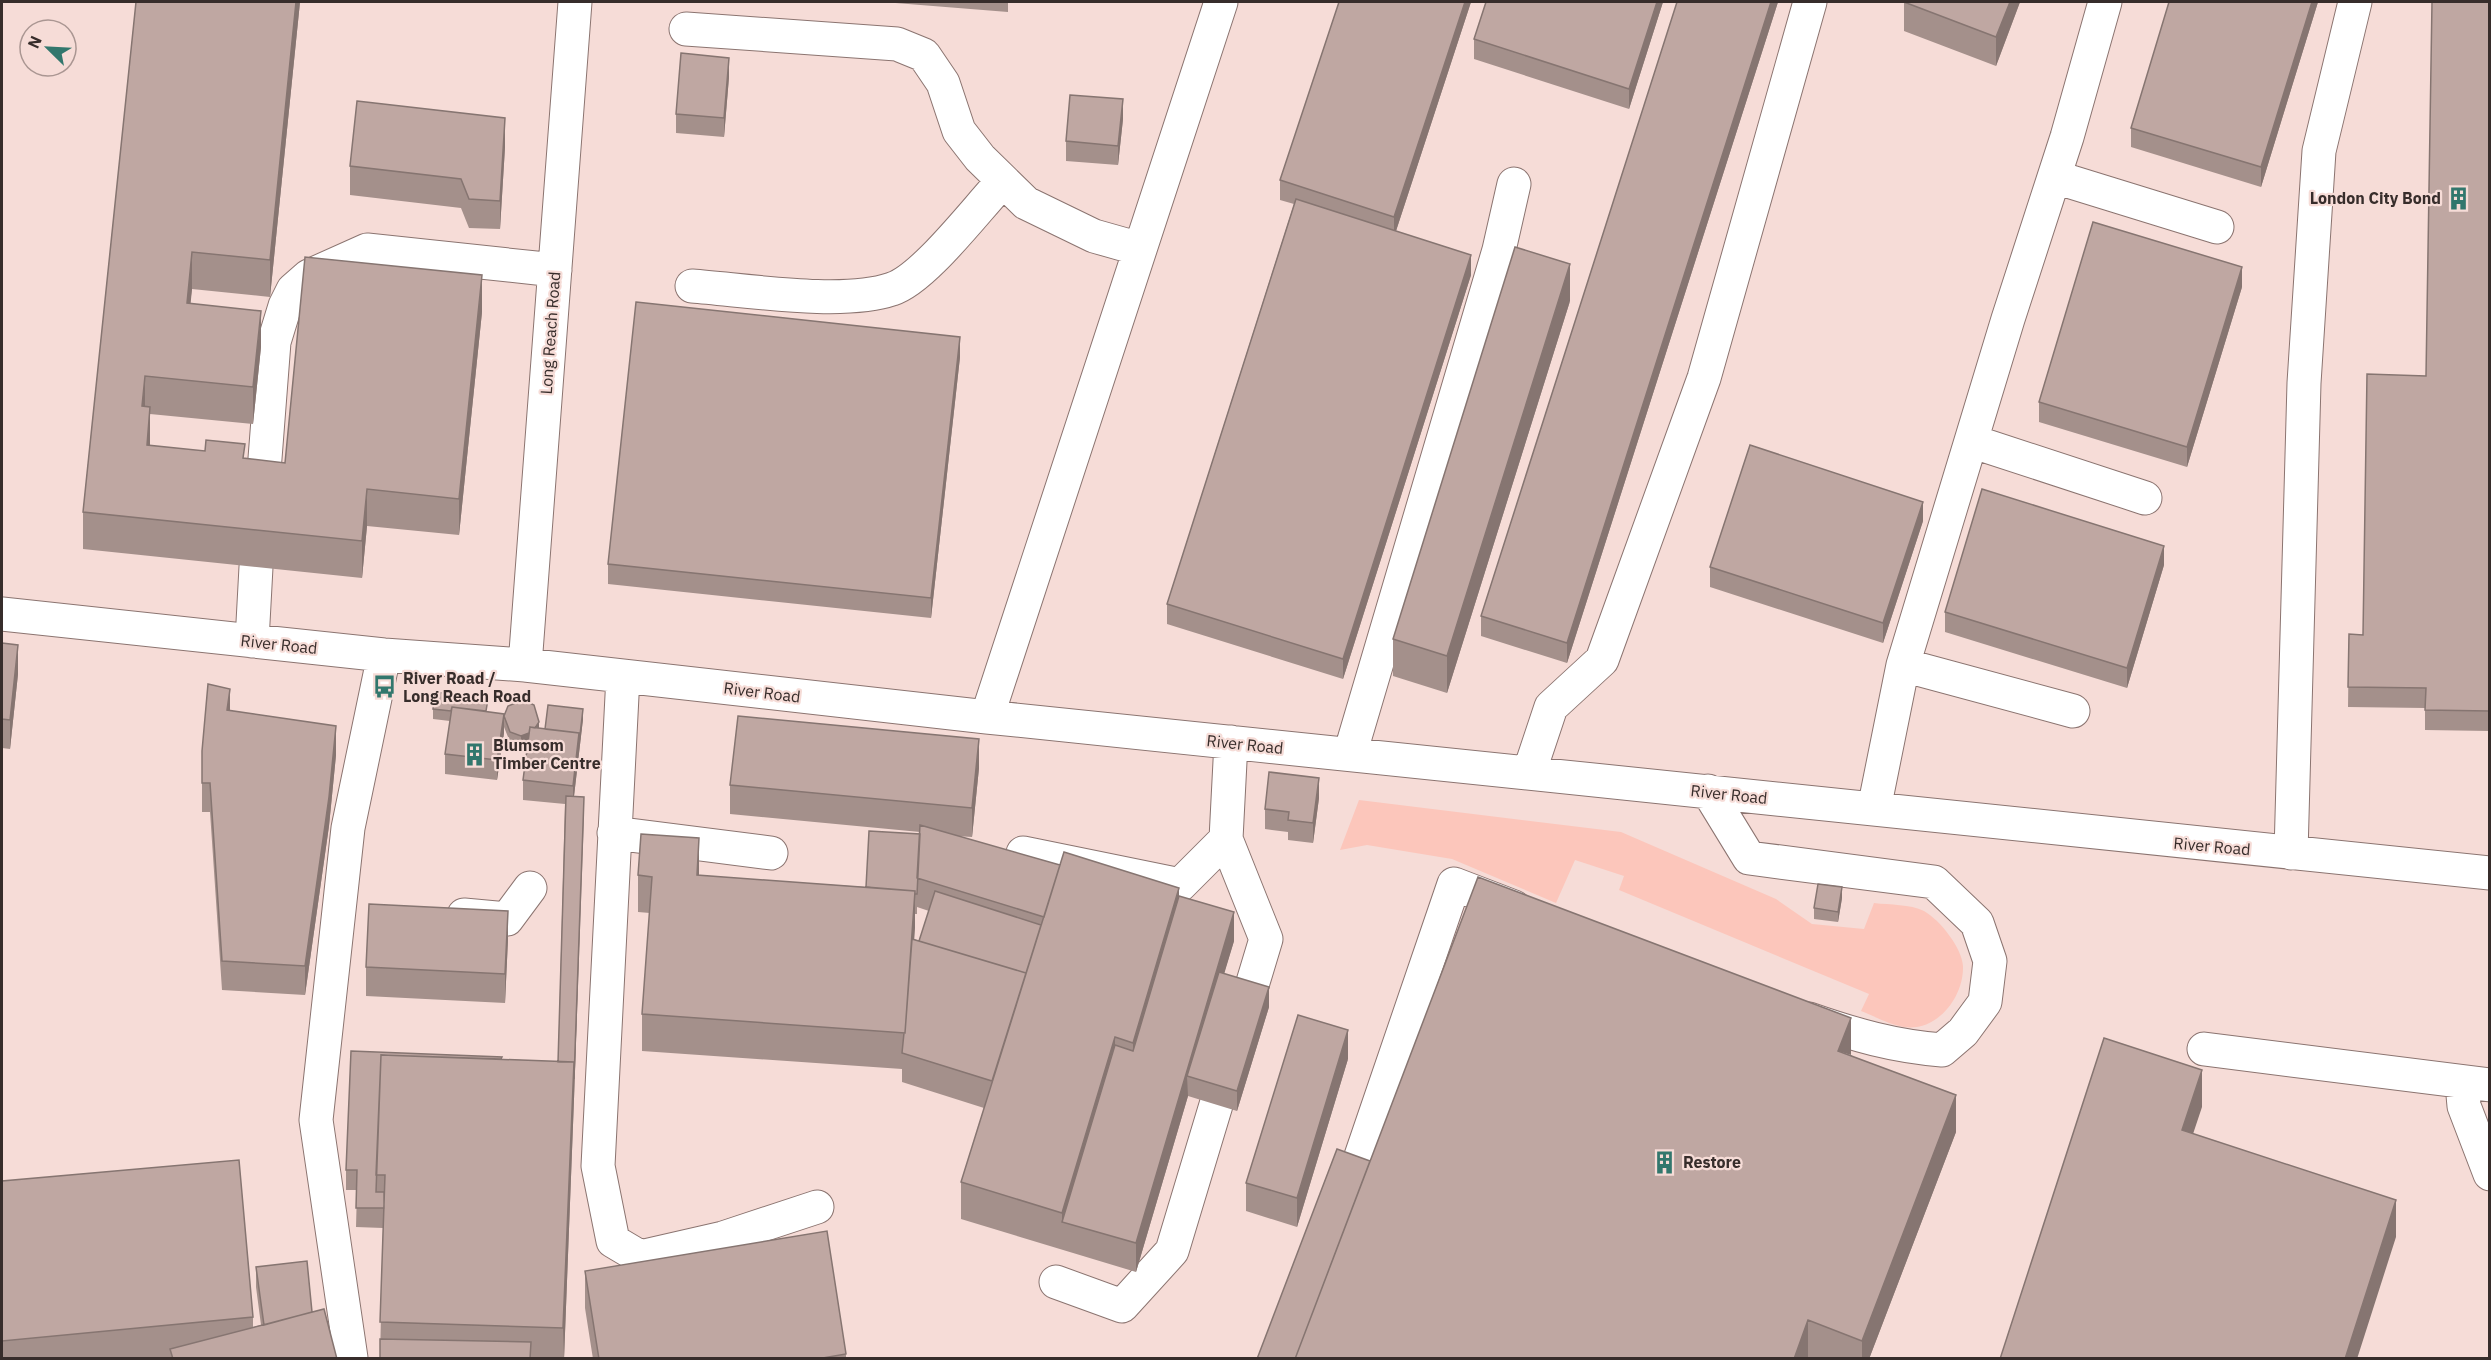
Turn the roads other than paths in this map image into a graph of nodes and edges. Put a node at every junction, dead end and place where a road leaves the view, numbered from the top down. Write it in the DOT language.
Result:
graph roads {
  1 [pos="575,2"];
  2 [pos="1221,2"];
  3 [pos="1810,2"];
  4 [pos="2105,2"];
  5 [pos="2355,2"];
  6 [pos="686,29"];
  7 [pos="2055,177"];
  8 [pos="1003,181"];
  9 [pos="1514,184"];
  10 [pos="2217,227"];
  11 [pos="1140,249"];
  12 [pos="555,270"];
  13 [pos="692,286"];
  14 [pos="1971,441"];
  15 [pos="262,497"];
  16 [pos="2145,498"];
  17 [pos="256,567"];
  18 [pos="2,615"];
  19 [pos="252,641"];
  20 [pos="384,655"];
  21 [pos="525,665"];
  22 [pos="1903,666"];
  23 [pos="623,676"];
  24 [pos="2073,711"];
  25 [pos="987,717"];
  26 [pos="1231,742"];
  27 [pos="1350,754"];
  28 [pos="1529,773"];
  29 [pos="1708,791"];
  30 [pos="1874,809"];
  31 [pos="614,833"];
  32 [pos="1226,839"];
  33 [pos="771,853"];
  34 [pos="1023,853"];
  35 [pos="2291,853"];
  36 [pos="2490,873"];
  37 [pos="530,888"];
  38 [pos="340,904"];
  39 [pos="373,907"];
  40 [pos="429,912"];
  41 [pos="1539,917"];
  42 [pos="1778,1008"];
  43 [pos="2204,1049"];
  44 [pos="2476,1084"];
  45 [pos="2490,1174"];
  46 [pos="817,1207"];
  47 [pos="1335,1230"];
  48 [pos="1056,1282"];
  49 [pos="351,1359"];
  1 -- 12 [label="street, Long Reach Road"];
  2 -- 11 [label="street"];
  3 -- 28 [label="street"];
  4 -- 7 [label="street"];
  5 -- 35 [label="street"];
  6 -- 8 [label="street"];
  7 -- 10 [label="street"];
  7 -- 14 [label="street"];
  8 -- 11 [label="street"];
  8 -- 13 [label="street"];
  9 -- 27 [label="street"];
  11 -- 25 [label="street"];
  12 -- 15 [label="street"];
  12 -- 21 [label="street, Long Reach Road"];
  14 -- 16 [label="street"];
  14 -- 22 [label="street"];
  17 -- 19 [label="street"];
  18 -- 19 [label="street, River Road"];
  19 -- 20 [label="street, River Road"];
  20 -- 21 [label="street, River Road"];
  20 -- 38 [label="street"];
  21 -- 23 [label="street, River Road"];
  22 -- 24 [label="street"];
  22 -- 30 [label="street"];
  23 -- 25 [label="street, River Road"];
  23 -- 31 [label="street"];
  25 -- 26 [label="street, River Road"];
  26 -- 27 [label="street, River Road"];
  26 -- 32 [label="street"];
  27 -- 28 [label="street, River Road"];
  28 -- 29 [label="street, River Road"];
  29 -- 30 [label="street, River Road"];
  29 -- 42 [label="street"];
  30 -- 35 [label="street, River Road"];
  31 -- 33 [label="street"];
  31 -- 46 [label="street"];
  32 -- 34 [label="street"];
  32 -- 48 [label="street"];
  35 -- 36 [label="street, River Road"];
  37 -- 40 [label="street"];
  38 -- 39 [label="street"];
  38 -- 49 [label="street"];
  41 -- 47 [label="street"];
  43 -- 44 [label="street"];
  44 -- 45 [label="street"];
}
